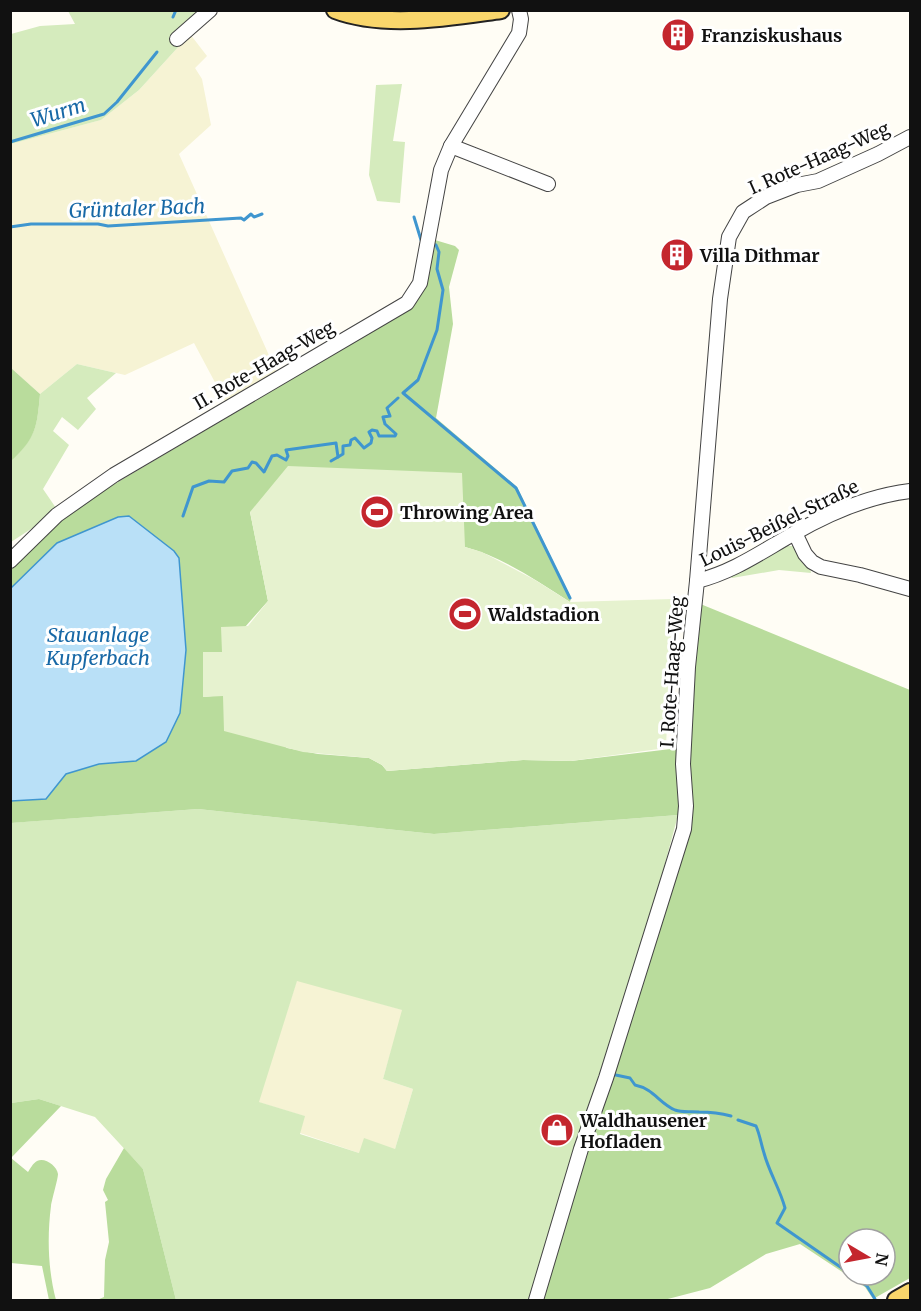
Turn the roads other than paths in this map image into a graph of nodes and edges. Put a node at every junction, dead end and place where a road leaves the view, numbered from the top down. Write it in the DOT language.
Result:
graph roads {
  1 [pos="210,10"];
  2 [pos="335,10"];
  3 [pos="501,10"];
  4 [pos="519,10"];
  5 [pos="177,39"];
  6 [pos="910,137"];
  7 [pos="451,146"];
  8 [pos="548,184"];
  9 [pos="910,491"];
  10 [pos="795,532"];
  11 [pos="10,561"];
  12 [pos="697,582"];
  13 [pos="910,589"];
  14 [pos="910,1292"];
  15 [pos="536,1300"];
  16 [pos="896,1300"];
  1 -- 5 [label="street"];
  2 -- 3 [label="main road"];
  4 -- 7 [label="street, II. Rote-Haag-Weg"];
  6 -- 12 [label="street, I. Rote-Haag-Weg"];
  7 -- 8 [label="street"];
  7 -- 11 [label="street, II. Rote-Haag-Weg"];
  9 -- 10 [label="street, Louis-Beißel-Straße"];
  10 -- 12 [label="street, Louis-Beißel-Straße"];
  10 -- 13 [label="street"];
  12 -- 15 [label="street, I. Rote-Haag-Weg"];
  14 -- 16 [label="main road"];
}
